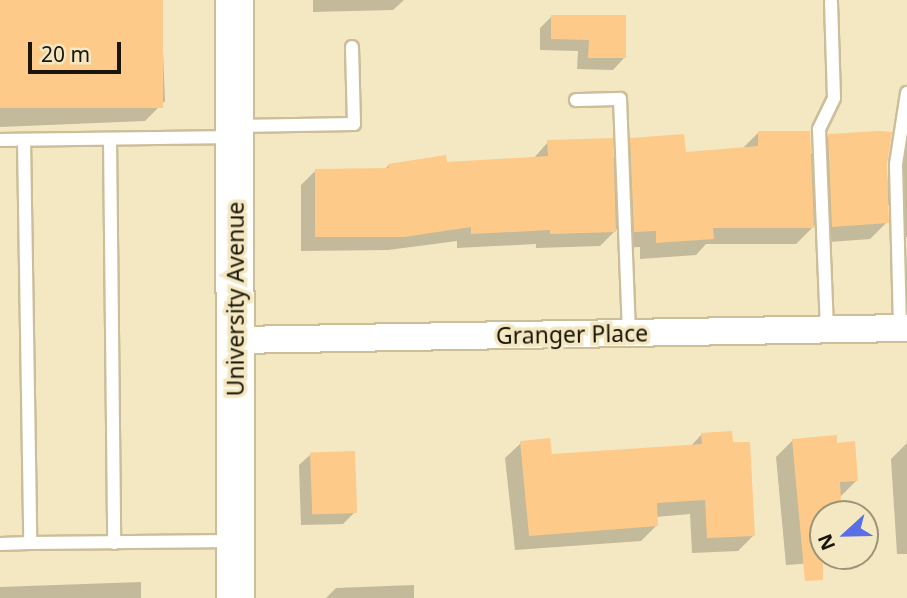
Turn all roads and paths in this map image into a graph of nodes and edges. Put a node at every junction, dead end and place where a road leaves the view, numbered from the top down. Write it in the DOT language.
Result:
graph roads {
  1 [pos="234,0"];
  2 [pos="831,2"];
  3 [pos="352,47"];
  4 [pos="907,93"];
  5 [pos="576,100"];
  6 [pos="233,132"];
  7 [pos="110,139"];
  8 [pos="0,140"];
  9 [pos="24,140"];
  10 [pos="904,328"];
  11 [pos="827,330"];
  12 [pos="629,333"];
  13 [pos="237,340"];
  14 [pos="235,541"];
  15 [pos="30,543"];
  16 [pos="114,543"];
  17 [pos="0,544"];
  18 [pos="235,598"];
  1 -- 6 [label="main road, University Avenue"];
  2 -- 11 [label="lane"];
  3 -- 6 [label="lane"];
  4 -- 10 [label="lane"];
  5 -- 12 [label="lane"];
  6 -- 7 [label="lane"];
  6 -- 13 [label="main road, University Avenue"];
  7 -- 9 [label="lane"];
  7 -- 16 [label="lane"];
  8 -- 9 [label="lane"];
  9 -- 15 [label="lane"];
  10 -- 11 [label="street, Granger Place"];
  11 -- 12 [label="street, Granger Place"];
  12 -- 13 [label="street, Granger Place"];
  13 -- 14 [label="main road, University Avenue"];
  14 -- 16 [label="lane"];
  14 -- 18 [label="main road, University Avenue"];
  15 -- 16 [label="lane"];
  15 -- 17 [label="lane"];
}
